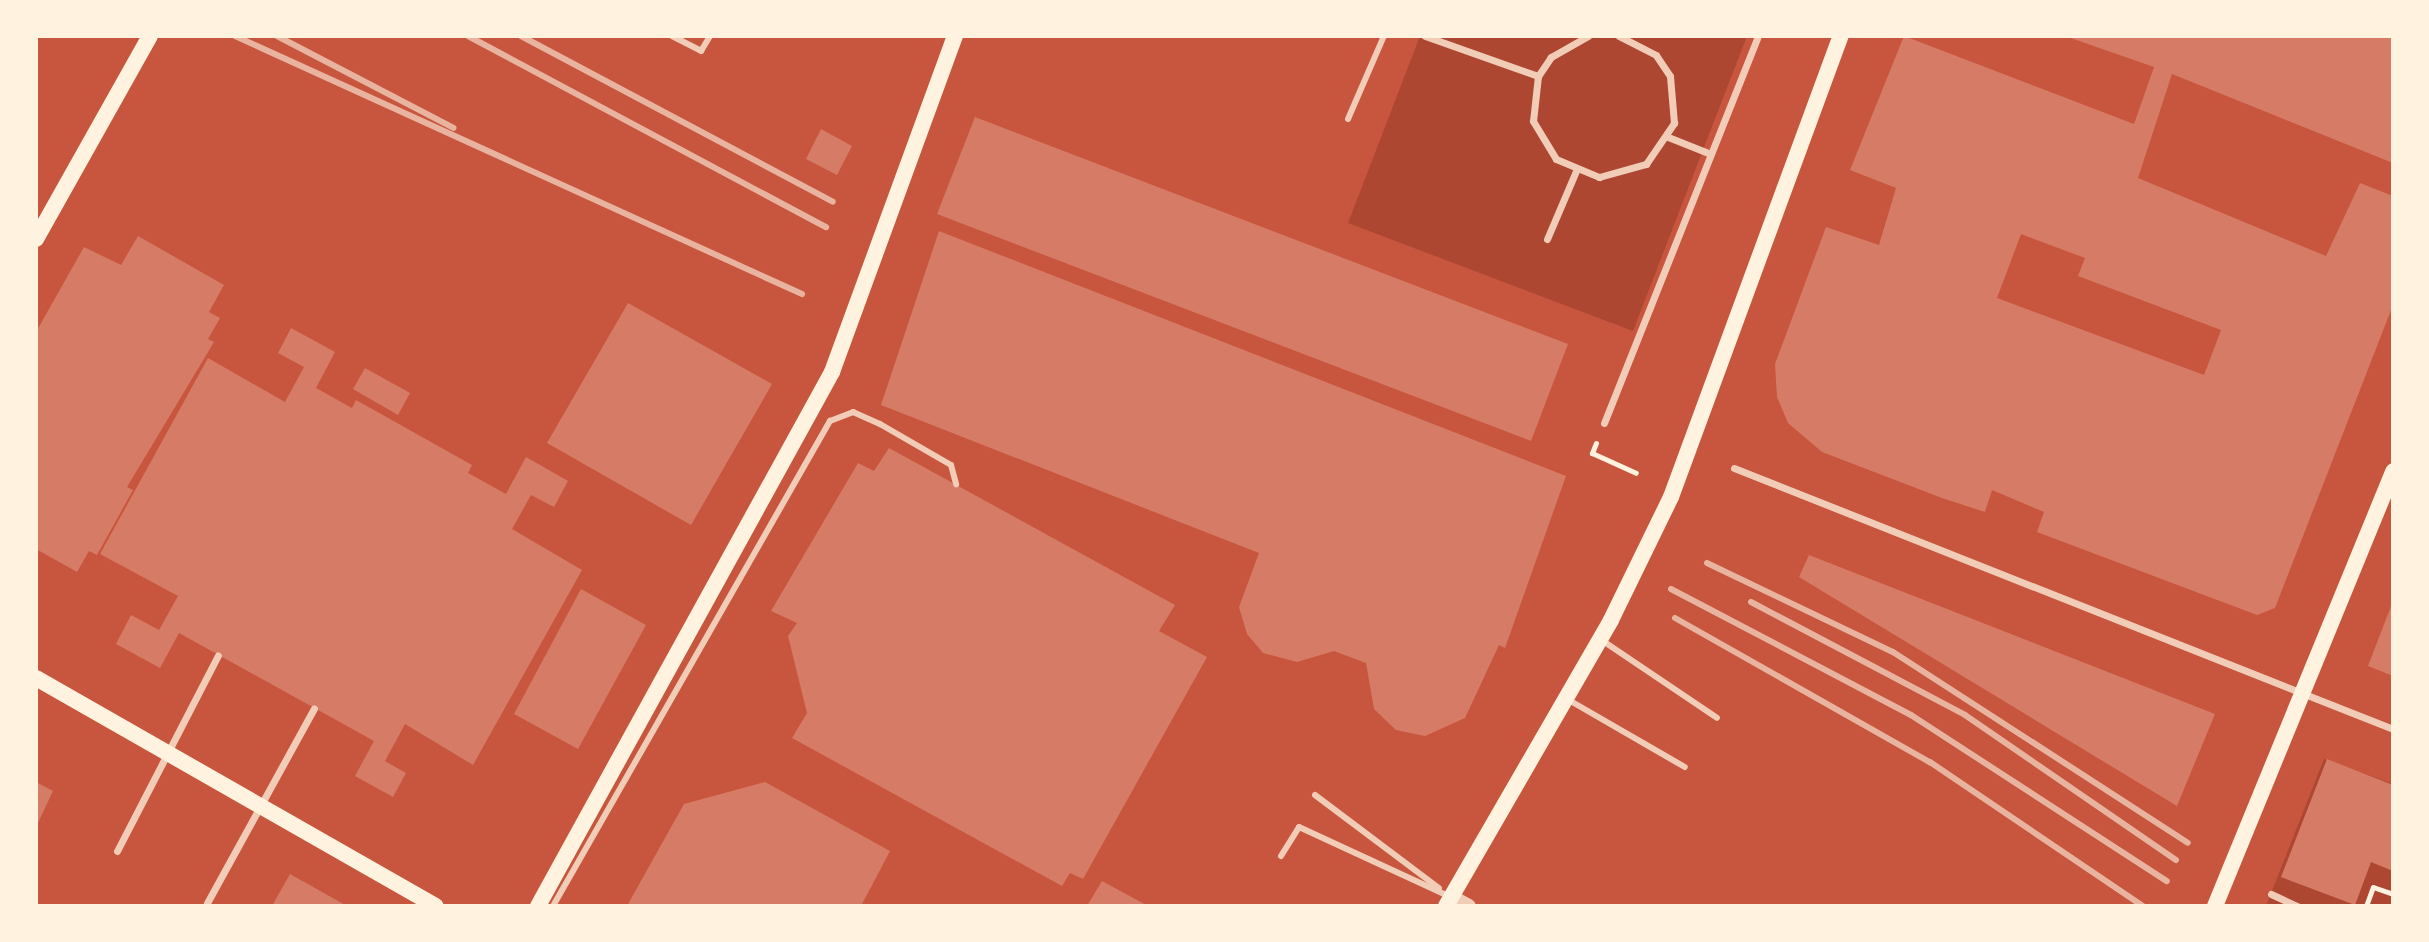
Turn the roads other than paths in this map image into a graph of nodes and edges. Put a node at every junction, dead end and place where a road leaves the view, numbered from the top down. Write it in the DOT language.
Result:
graph roads {
  1 [pos="150,36"];
  2 [pos="672,36"];
  3 [pos="710,36"];
  4 [pos="955,36"];
  5 [pos="1384,36"];
  6 [pos="1425,36"];
  7 [pos="1588,36"];
  8 [pos="1758,36"];
  9 [pos="1841,36"];
  10 [pos="1625,37"];
  11 [pos="1538,76"];
  12 [pos="1348,119"];
  13 [pos="1668,137"];
  14 [pos="1711,154"];
  15 [pos="1576,171"];
  16 [pos="36,239"];
  17 [pos="1547,239"];
  18 [pos="1604,423"];
  19 [pos="1734,468"];
  20 [pos="2393,471"];
  21 [pos="956,484"];
  22 [pos="1600,639"];
  23 [pos="218,655"];
  24 [pos="36,678"];
  25 [pos="2304,694"];
  26 [pos="1567,699"];
  27 [pos="314,708"];
  28 [pos="1717,718"];
  29 [pos="2393,729"];
  30 [pos="1685,767"];
  31 [pos="1315,795"];
  32 [pos="117,851"];
  33 [pos="1281,856"];
  34 [pos="2271,894"];
  35 [pos="1449,902"];
  36 [pos="207,903"];
  37 [pos="435,906"];
  38 [pos="538,906"];
  39 [pos="553,906"];
  40 [pos="1469,906"];
  41 [pos="2215,906"];
  42 [pos="2297,906"];
  1 -- 16 [label="main road"];
  2 -- 3 [label="lane"];
  4 -- 38 [label="main road"];
  5 -- 12 [label="lane"];
  6 -- 11 [label="street"];
  7 -- 11 [label="street"];
  8 -- 14 [label="street"];
  9 -- 22 [label="main road"];
  10 -- 13 [label="street"];
  11 -- 15 [label="street"];
  13 -- 14 [label="street"];
  13 -- 15 [label="street"];
  14 -- 18 [label="street"];
  15 -- 17 [label="street"];
  19 -- 25 [label="street"];
  20 -- 25 [label="main road"];
  21 -- 39 [label="lane"];
  22 -- 26 [label="main road"];
  22 -- 28 [label="lane"];
  23 -- 32 [label="street"];
  24 -- 37 [label="main road"];
  25 -- 29 [label="street"];
  25 -- 41 [label="main road"];
  26 -- 30 [label="lane"];
  26 -- 35 [label="main road"];
  27 -- 36 [label="street"];
  31 -- 35 [label="lane"];
  33 -- 35 [label="lane"];
  34 -- 42 [label="street"];
  35 -- 40 [label="street"];
}
